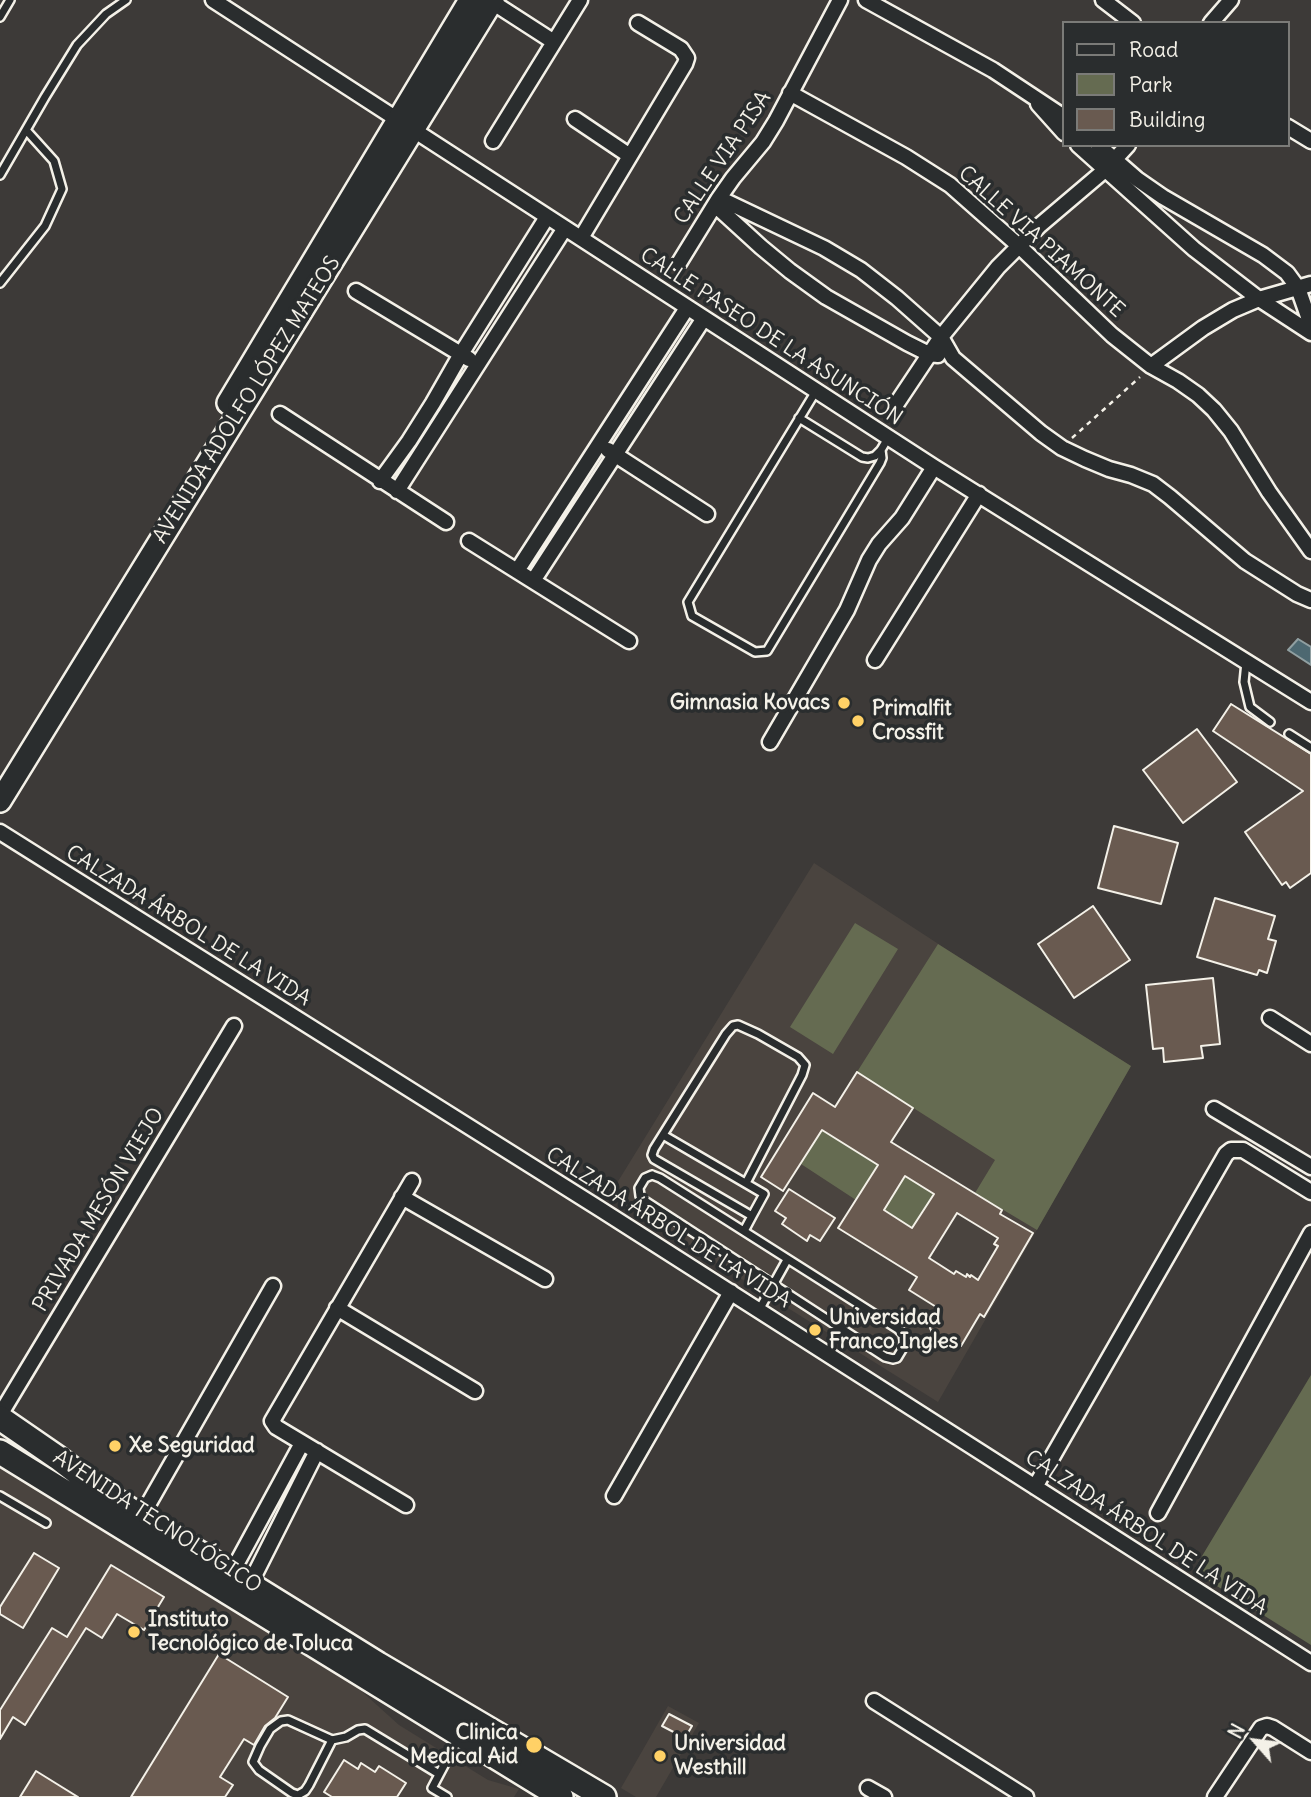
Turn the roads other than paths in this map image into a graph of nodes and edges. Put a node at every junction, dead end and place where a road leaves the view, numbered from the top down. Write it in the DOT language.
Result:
graph roads {
  1 [pos="10,0"];
  2 [pos="126,0"];
  3 [pos="213,0"];
  4 [pos="470,0"];
  5 [pos="580,0"];
  6 [pos="840,0"];
  7 [pos="866,0"];
  8 [pos="1103,0"];
  9 [pos="1231,0"];
  10 [pos="492,1"];
  11 [pos="0,17"];
  12 [pos="1130,21"];
  13 [pos="1213,21"];
  14 [pos="638,23"];
  15 [pos="554,42"];
  16 [pos="790,93"];
  17 [pos="1034,97"];
  18 [pos="1062,116"];
  19 [pos="575,119"];
  20 [pos="406,125"];
  21 [pos="1290,128"];
  22 [pos="26,130"];
  23 [pos="1062,131"];
  24 [pos="493,141"];
  25 [pos="1311,141"];
  26 [pos="1081,147"];
  27 [pos="1099,147"];
  28 [pos="1126,147"];
  29 [pos="630,156"];
  30 [pos="1109,165"];
  31 [pos="0,176"];
  32 [pos="717,201"];
  33 [pos="547,217"];
  34 [pos="565,228"];
  35 [pos="581,238"];
  36 [pos="1019,246"];
  37 [pos="679,263"];
  38 [pos="0,283"];
  39 [pos="1305,286"];
  40 [pos="356,291"];
  41 [pos="1259,299"];
  42 [pos="687,308"];
  43 [pos="704,318"];
  44 [pos="1311,325"];
  45 [pos="1311,333"];
  46 [pos="941,337"];
  47 [pos="461,354"];
  48 [pos="929,354"];
  49 [pos="953,358"];
  50 [pos="477,364"];
  51 [pos="1151,366"];
  52 [pos="816,391"];
  53 [pos="895,406"];
  54 [pos="280,415"];
  55 [pos="799,418"];
  56 [pos="599,444"];
  57 [pos="884,444"];
  58 [pos="615,454"];
  59 [pos="934,467"];
  60 [pos="380,481"];
  61 [pos="397,491"];
  62 [pos="979,494"];
  63 [pos="707,514"];
  64 [pos="446,522"];
  65 [pos="468,541"];
  66 [pos="1311,551"];
  67 [pos="517,570"];
  68 [pos="533,581"];
  69 [pos="1311,600"];
  70 [pos="629,641"];
  71 [pos="875,660"];
  72 [pos="1246,661"];
  73 [pos="1311,702"];
  74 [pos="1270,722"];
  75 [pos="1289,734"];
  76 [pos="769,742"];
  77 [pos="1311,748"];
  78 [pos="0,783"];
  79 [pos="0,801"];
  80 [pos="0,832"];
  81 [pos="1270,1018"];
  82 [pos="234,1026"];
  83 [pos="1311,1044"];
  84 [pos="1214,1109"];
  85 [pos="663,1135"];
  86 [pos="1311,1167"];
  87 [pos="412,1181"];
  88 [pos="746,1183"];
  89 [pos="1311,1192"];
  90 [pos="402,1197"];
  91 [pos="752,1216"];
  92 [pos="744,1231"];
  93 [pos="1311,1233"];
  94 [pos="787,1260"];
  95 [pos="545,1279"];
  96 [pos="773,1284"];
  97 [pos="273,1286"];
  98 [pos="730,1292"];
  99 [pos="337,1308"];
  100 [pos="758,1310"];
  101 [pos="475,1391"];
  102 [pos="0,1416"];
  103 [pos="302,1443"];
  104 [pos="317,1451"];
  105 [pos="0,1452"];
  106 [pos="281,1481"];
  107 [pos="1035,1487"];
  108 [pos="299,1488"];
  109 [pos="0,1496"];
  110 [pos="614,1496"];
  111 [pos="406,1504"];
  112 [pos="1158,1513"];
  113 [pos="141,1517"];
  114 [pos="46,1523"];
  115 [pos="246,1569"];
  116 [pos="1311,1663"];
  117 [pos="874,1701"];
  118 [pos="460,1735"];
  119 [pos="332,1740"];
  120 [pos="1311,1752"];
  121 [pos="439,1774"];
  122 [pos="432,1788"];
  123 [pos="868,1788"];
  124 [pos="1010,1793"];
  125 [pos="427,1797"];
  126 [pos="447,1797"];
  127 [pos="561,1797"];
  128 [pos="604,1797"];
  129 [pos="884,1797"];
  130 [pos="1026,1797"];
  131 [pos="1215,1797"];
  1 -- 11 [label="lane"];
  2 -- 22 [label="lane"];
  3 -- 20 [label="street, CALLE PASEO DE LA ASUNCIÓN"];
  4 -- 20 [label="street, AVENIDA ADOLFO LÓPEZ MATEOS"];
  5 -- 15 [label="street"];
  6 -- 16 [label="street, CALLE VIA PISA"];
  7 -- 17 [label="street"];
  8 -- 12 [label="street"];
  9 -- 13 [label="street"];
  10 -- 15 [label="street"];
  10 -- 20 [label="street, AVENIDA ADOLFO LÓPEZ MATEOS"];
  14 -- 29 [label="street"];
  15 -- 24 [label="street"];
  16 -- 32 [label="street, CALLE VIA PISA"];
  16 -- 36 [label="street, CALLE VIA PIAMONTE"];
  17 -- 18 [label="street"];
  17 -- 23 [label="street"];
  19 -- 29 [label="street"];
  20 -- 33 [label="street, CALLE PASEO DE LA ASUNCIÓN"];
  20 -- 78 [label="street, AVENIDA ADOLFO LÓPEZ MATEOS"];
  20 -- 79 [label="street, AVENIDA ADOLFO LÓPEZ MATEOS"];
  21 -- 25 [label="street"];
  22 -- 31 [label="lane"];
  22 -- 38 [label="lane"];
  26 -- 30 [label="street"];
  27 -- 30 [label="street"];
  28 -- 30 [label="street"];
  29 -- 35 [label="street"];
  30 -- 36 [label="street"];
  30 -- 39 [label="street"];
  30 -- 41 [label="street"];
  32 -- 37 [label="street, CALLE VIA PISA"];
  32 -- 46 [label="street"];
  32 -- 48 [label="street"];
  33 -- 34 [label="street, CALLE PASEO DE LA ASUNCIÓN"];
  33 -- 47 [label="street"];
  34 -- 35 [label="street, CALLE PASEO DE LA ASUNCIÓN"];
  34 -- 50 [label="street"];
  35 -- 42 [label="street, CALLE PASEO DE LA ASUNCIÓN"];
  36 -- 46 [label="street"];
  36 -- 51 [label="street, CALLE VIA PIAMONTE"];
  39 -- 41 [label="street"];
  39 -- 44 [label="street"];
  40 -- 47 [label="street"];
  41 -- 45 [label="street"];
  41 -- 51 [label="street"];
  42 -- 43 [label="street, CALLE PASEO DE LA ASUNCIÓN"];
  42 -- 56 [label="street"];
  43 -- 52 [label="street, CALLE PASEO DE LA ASUNCIÓN"];
  43 -- 58 [label="street"];
  46 -- 48 [label="street"];
  46 -- 49 [label="street"];
  47 -- 50 [label="street"];
  47 -- 60 [label="street"];
  48 -- 49 [label="street"];
  48 -- 53 [label="street"];
  49 -- 69 [label="street"];
  50 -- 61 [label="street"];
  51 -- 66 [label="street, CALLE VIA PIAMONTE"];
  52 -- 55 [label="lane"];
  52 -- 57 [label="street, CALLE PASEO DE LA ASUNCIÓN"];
  54 -- 60 [label="street"];
  55 -- 57 [label="lane"];
  55 -- 57 [label="lane"];
  56 -- 58 [label="street"];
  56 -- 67 [label="street"];
  57 -- 59 [label="street, CALLE PASEO DE LA ASUNCIÓN"];
  58 -- 63 [label="street"];
  58 -- 68 [label="street"];
  59 -- 62 [label="street, CALLE PASEO DE LA ASUNCIÓN"];
  59 -- 76 [label="street"];
  60 -- 61 [label="street"];
  61 -- 64 [label="street"];
  62 -- 71 [label="street"];
  62 -- 72 [label="street, CALLE PASEO DE LA ASUNCIÓN"];
  65 -- 67 [label="street"];
  67 -- 68 [label="street"];
  68 -- 70 [label="street"];
  72 -- 73 [label="street, CALLE PASEO DE LA ASUNCIÓN"];
  72 -- 74 [label="lane"];
  75 -- 77 [label="lane"];
  80 -- 98 [label="street, CALZADA ÁRBOL DE LA VIDA"];
  81 -- 83 [label="street"];
  82 -- 102 [label="street, PRIVADA MESÓN VIEJO"];
  84 -- 86 [label="street"];
  85 -- 88 [label="lane"];
  85 -- 88 [label="lane"];
  85 -- 91 [label="lane"];
  87 -- 90 [label="street"];
  88 -- 91 [label="lane"];
  89 -- 107 [label="street"];
  90 -- 95 [label="street"];
  90 -- 99 [label="street"];
  91 -- 92 [label="lane"];
  92 -- 94 [label="lane"];
  92 -- 96 [label="lane"];
  93 -- 112 [label="street"];
  94 -- 96 [label="lane"];
  94 -- 96 [label="lane"];
  96 -- 100 [label="lane"];
  97 -- 113 [label="street"];
  98 -- 100 [label="street, CALZADA ÁRBOL DE LA VIDA"];
  98 -- 110 [label="street"];
  99 -- 101 [label="street"];
  99 -- 103 [label="street"];
  100 -- 107 [label="street, CALZADA ÁRBOL DE LA VIDA"];
  102 -- 113 [label="main road, AVENIDA TECNOLÓGICO"];
  103 -- 104 [label="street"];
  103 -- 106 [label="street"];
  104 -- 108 [label="street"];
  104 -- 111 [label="street"];
  105 -- 118 [label="main road, AVENIDA TECNOLÓGICO"];
  106 -- 108 [label="street"];
  106 -- 115 [label="street"];
  107 -- 116 [label="street, CALZADA ÁRBOL DE LA VIDA"];
  108 -- 115 [label="street"];
  109 -- 114 [label="lane"];
  113 -- 115 [label="main road, AVENIDA TECNOLÓGICO"];
  115 -- 128 [label="main road, AVENIDA TECNOLÓGICO"];
  117 -- 124 [label="street"];
  118 -- 121 [label="lane"];
  118 -- 127 [label="main road, AVENIDA TECNOLÓGICO"];
  119 -- 119 [label="lane"];
  119 -- 121 [label="lane"];
  120 -- 131 [label="street"];
  121 -- 122 [label="lane"];
  122 -- 125 [label="lane"];
  122 -- 126 [label="lane"];
  123 -- 129 [label="street"];
  124 -- 130 [label="street"];
}
